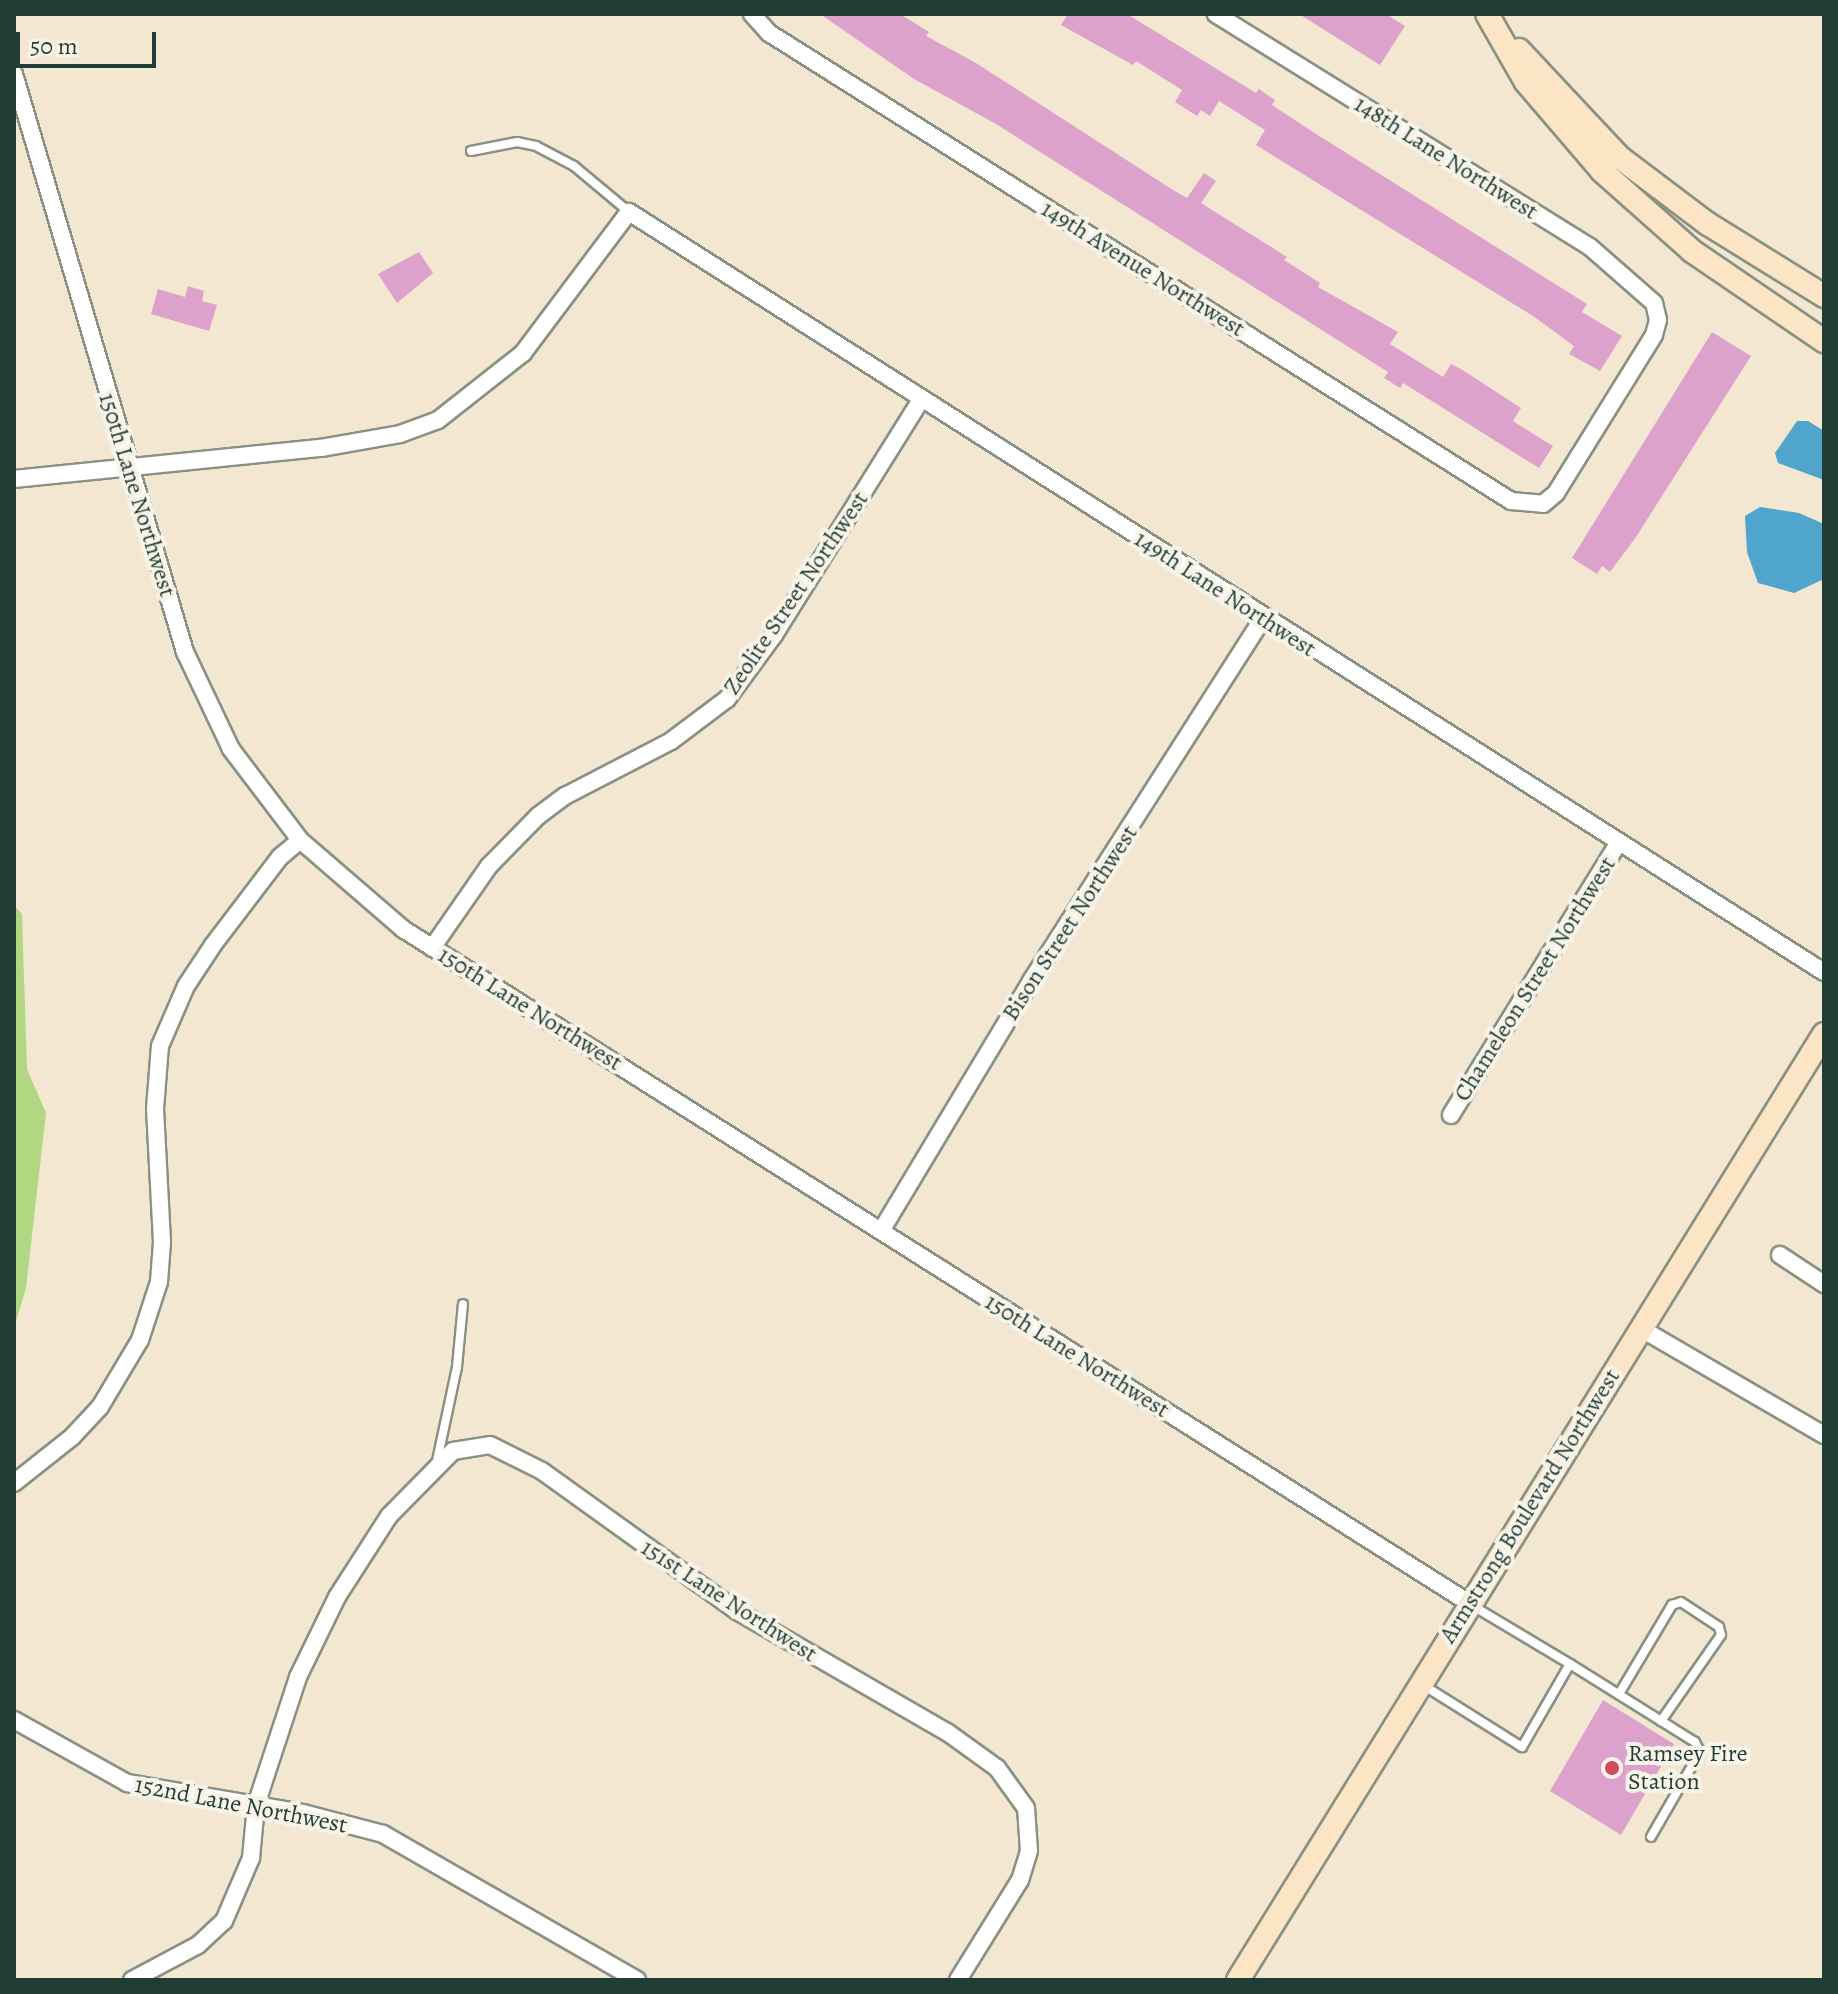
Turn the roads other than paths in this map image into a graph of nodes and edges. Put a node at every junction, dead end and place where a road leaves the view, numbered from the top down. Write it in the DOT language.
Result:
graph roads {
  1 [pos="752,14"];
  2 [pos="1215,14"];
  3 [pos="1487,14"];
  4 [pos="14,74"];
  5 [pos="471,151"];
  6 [pos="629,212"];
  7 [pos="1824,296"];
  8 [pos="1824,341"];
  9 [pos="921,400"];
  10 [pos="128,471"];
  11 [pos="14,479"];
  12 [pos="1543,504"];
  13 [pos="1263,618"];
  14 [pos="300,840"];
  15 [pos="1618,844"];
  16 [pos="432,948"];
  17 [pos="1824,972"];
  18 [pos="1824,1034"];
  19 [pos="1451,1115"];
  20 [pos="881,1231"];
  21 [pos="1780,1255"];
  22 [pos="1824,1284"];
  23 [pos="463,1304"];
  24 [pos="1640,1328"];
  25 [pos="1824,1435"];
  26 [pos="436,1466"];
  27 [pos="14,1483"];
  28 [pos="1469,1603"];
  29 [pos="1570,1664"];
  30 [pos="1420,1683"];
  31 [pos="1619,1694"];
  32 [pos="14,1720"];
  33 [pos="1661,1721"];
  34 [pos="256,1805"];
  35 [pos="1651,1837"];
  36 [pos="132,1980"];
  37 [pos="637,1980"];
  38 [pos="958,1980"];
  39 [pos="1238,1980"];
  1 -- 12 [label="street, 149th Avenue Northwest"];
  2 -- 12 [label="street, 148th Lane Northwest"];
  3 -- 7 [label="main road"];
  3 -- 8 [label="main road"];
  4 -- 10 [label="street, 150th Lane Northwest"];
  5 -- 6 [label="lane"];
  6 -- 9 [label="street, 149th Lane Northwest"];
  6 -- 10 [label="street"];
  9 -- 13 [label="street, 149th Lane Northwest"];
  9 -- 16 [label="street, Zeolite Street Northwest"];
  10 -- 11 [label="street"];
  10 -- 14 [label="street, 150th Lane Northwest"];
  13 -- 15 [label="street, 149th Lane Northwest"];
  13 -- 20 [label="street, Bison Street Northwest"];
  14 -- 16 [label="street, 150th Lane Northwest"];
  14 -- 27 [label="street"];
  15 -- 17 [label="street, 149th Lane Northwest"];
  15 -- 19 [label="street, Chameleon Street Northwest"];
  16 -- 20 [label="street, 150th Lane Northwest"];
  18 -- 24 [label="main road, Armstrong Boulevard Northwest"];
  20 -- 28 [label="street, 150th Lane Northwest"];
  21 -- 22 [label="street"];
  23 -- 26 [label="lane"];
  24 -- 25 [label="street"];
  24 -- 28 [label="main road, Armstrong Boulevard Northwest"];
  26 -- 34 [label="street, 151st Lane Northwest"];
  26 -- 38 [label="street, 151st Lane Northwest"];
  28 -- 29 [label="lane"];
  28 -- 30 [label="main road, Armstrong Boulevard Northwest"];
  29 -- 30 [label="lane"];
  29 -- 31 [label="lane"];
  30 -- 39 [label="main road, Armstrong Boulevard Northwest"];
  31 -- 33 [label="lane"];
  31 -- 33 [label="lane"];
  32 -- 34 [label="street, 152nd Lane Northwest"];
  33 -- 35 [label="lane"];
  34 -- 36 [label="street, 151st Lane Northwest"];
  34 -- 37 [label="street, 152nd Lane Northwest"];
}
